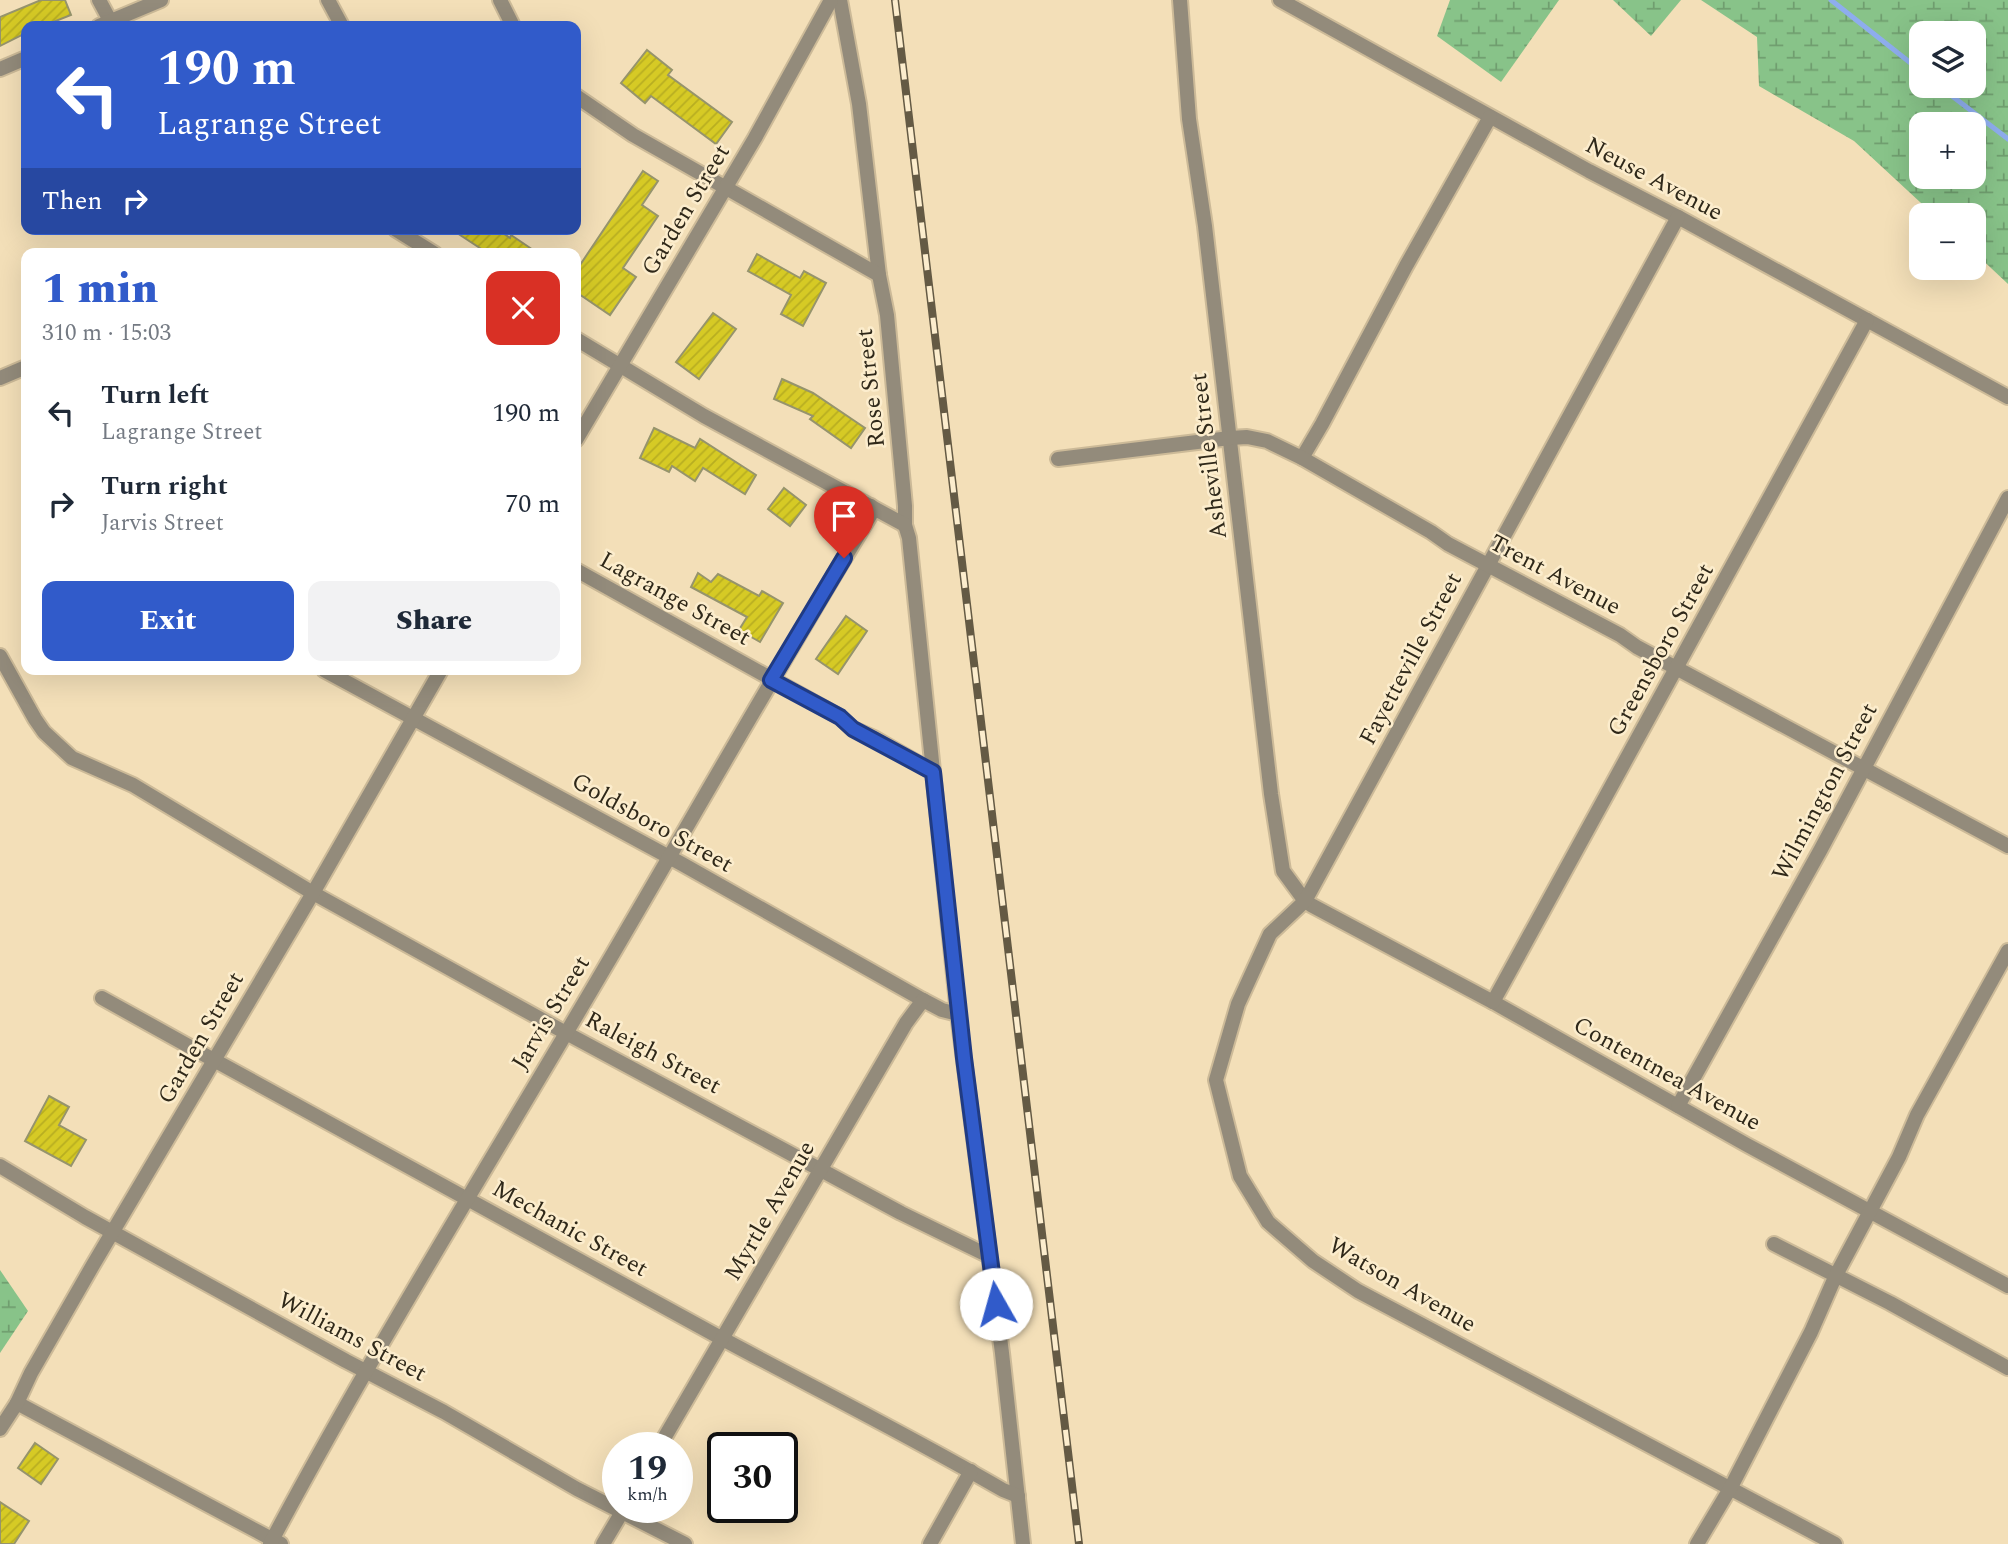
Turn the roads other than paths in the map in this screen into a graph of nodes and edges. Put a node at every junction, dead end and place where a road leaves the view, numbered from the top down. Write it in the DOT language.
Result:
graph roads {
  1 [pos="99,0"];
  2 [pos="161,0"];
  3 [pos="328,0"];
  4 [pos="500,0"];
  5 [pos="831,0"];
  6 [pos="840,0"];
  7 [pos="1180,0"];
  8 [pos="1280,0"];
  9 [pos="106,21"];
  10 [pos="116,21"];
  11 [pos="339,21"];
  12 [pos="510,21"];
  13 [pos="21,60"];
  14 [pos="0,69"];
  15 [pos="581,99"];
  16 [pos="1490,117"];
  17 [pos="724,186"];
  18 [pos="1678,218"];
  19 [pos="405,235"];
  20 [pos="425,248"];
  21 [pos="879,275"];
  22 [pos="1867,320"];
  23 [pos="581,342"];
  24 [pos="620,366"];
  25 [pos="21,369"];
  26 [pos="0,378"];
  27 [pos="2008,397"];
  28 [pos="581,432"];
  29 [pos="1230,438"];
  30 [pos="1302,458"];
  31 [pos="1058,459"];
  32 [pos="2008,498"];
  33 [pos="871,506"];
  34 [pos="905,525"];
  35 [pos="1488,564"];
  36 [pos="581,573"];
  37 [pos="0,656"];
  38 [pos="1677,667"];
  39 [pos="333,675"];
  40 [pos="438,675"];
  41 [pos="771,680"];
  42 [pos="414,718"];
  43 [pos="1863,769"];
  44 [pos="933,772"];
  45 [pos="2008,846"];
  46 [pos="668,857"];
  47 [pos="313,893"];
  48 [pos="1305,901"];
  49 [pos="2008,951"];
  50 [pos="102,998"];
  51 [pos="923,1000"];
  52 [pos="1493,1002"];
  53 [pos="958,1014"];
  54 [pos="566,1033"];
  55 [pos="214,1061"];
  56 [pos="1678,1106"];
  57 [pos="0,1166"];
  58 [pos="821,1169"];
  59 [pos="468,1198"];
  60 [pos="1871,1212"];
  61 [pos="113,1232"];
  62 [pos="1774,1244"];
  63 [pos="989,1256"];
  64 [pos="1836,1275"];
  65 [pos="2008,1286"];
  66 [pos="722,1338"];
  67 [pos="2008,1368"];
  68 [pos="368,1372"];
  69 [pos="17,1403"];
  70 [pos="0,1429"];
  71 [pos="668,1432"];
  72 [pos="971,1472"];
  73 [pos="1731,1487"];
  74 [pos="1018,1496"];
  75 [pos="602,1500"];
  76 [pos="616,1523"];
  77 [pos="648,1523"];
  78 [pos="274,1542"];
  79 [pos="603,1544"];
  80 [pos="685,1544"];
  81 [pos="930,1544"];
  82 [pos="1023,1544"];
  83 [pos="1697,1544"];
  84 [pos="1835,1544"];
  1 -- 9 [label="street"];
  2 -- 10 [label="street"];
  3 -- 11 [label="street"];
  4 -- 12 [label="street"];
  5 -- 17 [label="street, Garden Street"];
  6 -- 21 [label="street, Rose Street"];
  7 -- 29 [label="street, Asheville Street"];
  8 -- 16 [label="street, Neuse Avenue"];
  13 -- 14 [label="street"];
  15 -- 17 [label="street"];
  16 -- 18 [label="street, Neuse Avenue"];
  16 -- 30 [label="street"];
  17 -- 21 [label="street"];
  17 -- 24 [label="street, Garden Street"];
  18 -- 22 [label="street, Neuse Avenue"];
  18 -- 35 [label="street, Fayetteville Street"];
  19 -- 20 [label="street"];
  21 -- 34 [label="street, Rose Street"];
  22 -- 27 [label="street, Neuse Avenue"];
  22 -- 38 [label="street, Greensboro Street"];
  23 -- 24 [label="street"];
  24 -- 28 [label="street, Garden Street"];
  24 -- 33 [label="street"];
  25 -- 26 [label="street"];
  29 -- 30 [label="street, Trent Avenue"];
  29 -- 31 [label="street, Trent Avenue"];
  29 -- 48 [label="street, Asheville Street"];
  30 -- 35 [label="street, Trent Avenue"];
  32 -- 43 [label="street, Wilmington Street"];
  33 -- 34 [label="street"];
  33 -- 41 [label="street, Jarvis Street"];
  34 -- 44 [label="street, Rose Street"];
  35 -- 38 [label="street, Trent Avenue"];
  35 -- 48 [label="street, Fayetteville Street"];
  36 -- 41 [label="street, Lagrange Street"];
  37 -- 47 [label="street, Raleigh Street"];
  38 -- 43 [label="street, Trent Avenue"];
  38 -- 52 [label="street, Greensboro Street"];
  39 -- 42 [label="street, Goldsboro Street"];
  40 -- 42 [label="street, Garden Street"];
  41 -- 44 [label="street, Lagrange Street"];
  41 -- 46 [label="street, Jarvis Street"];
  42 -- 46 [label="street, Goldsboro Street"];
  42 -- 47 [label="street, Garden Street"];
  43 -- 45 [label="street, Trent Avenue"];
  43 -- 56 [label="street, Wilmington Street"];
  44 -- 53 [label="street, Rose Street"];
  46 -- 51 [label="street, Goldsboro Street"];
  46 -- 54 [label="street, Jarvis Street"];
  47 -- 54 [label="street, Raleigh Street"];
  47 -- 55 [label="street, Garden Street"];
  48 -- 52 [label="street, Contentnea Avenue"];
  48 -- 73 [label="street, Watson Avenue"];
  49 -- 60 [label="street"];
  50 -- 55 [label="street, Mechanic Street"];
  51 -- 53 [label="street, Goldsboro Street"];
  51 -- 58 [label="street, Myrtle Avenue"];
  52 -- 56 [label="street, Contentnea Avenue"];
  53 -- 63 [label="street, Rose Street"];
  54 -- 58 [label="street, Raleigh Street"];
  54 -- 59 [label="street, Jarvis Street"];
  55 -- 59 [label="street, Mechanic Street"];
  55 -- 61 [label="street, Garden Street"];
  56 -- 60 [label="street, Contentnea Avenue"];
  57 -- 61 [label="street, Williams Street"];
  58 -- 63 [label="street, Raleigh Street"];
  58 -- 66 [label="street, Myrtle Avenue"];
  59 -- 66 [label="street, Mechanic Street"];
  59 -- 68 [label="street, Jarvis Street"];
  60 -- 64 [label="street"];
  60 -- 65 [label="street, Contentnea Avenue"];
  61 -- 68 [label="street, Williams Street"];
  61 -- 69 [label="street, Garden Street"];
  62 -- 64 [label="street"];
  63 -- 74 [label="street, Rose Street"];
  64 -- 67 [label="street"];
  64 -- 73 [label="street"];
  66 -- 71 [label="street, Myrtle Avenue"];
  66 -- 72 [label="street, Mechanic Street"];
  68 -- 75 [label="street, Williams Street"];
  68 -- 78 [label="street, Jarvis Street"];
  69 -- 70 [label="street, Garden Street"];
  69 -- 78 [label="street"];
  72 -- 74 [label="street, Mechanic Street"];
  72 -- 81 [label="street"];
  73 -- 83 [label="street"];
  73 -- 84 [label="street, Watson Avenue"];
  74 -- 82 [label="street, Rose Street"];
  76 -- 79 [label="street"];
  77 -- 80 [label="street, Williams Street"];
}
